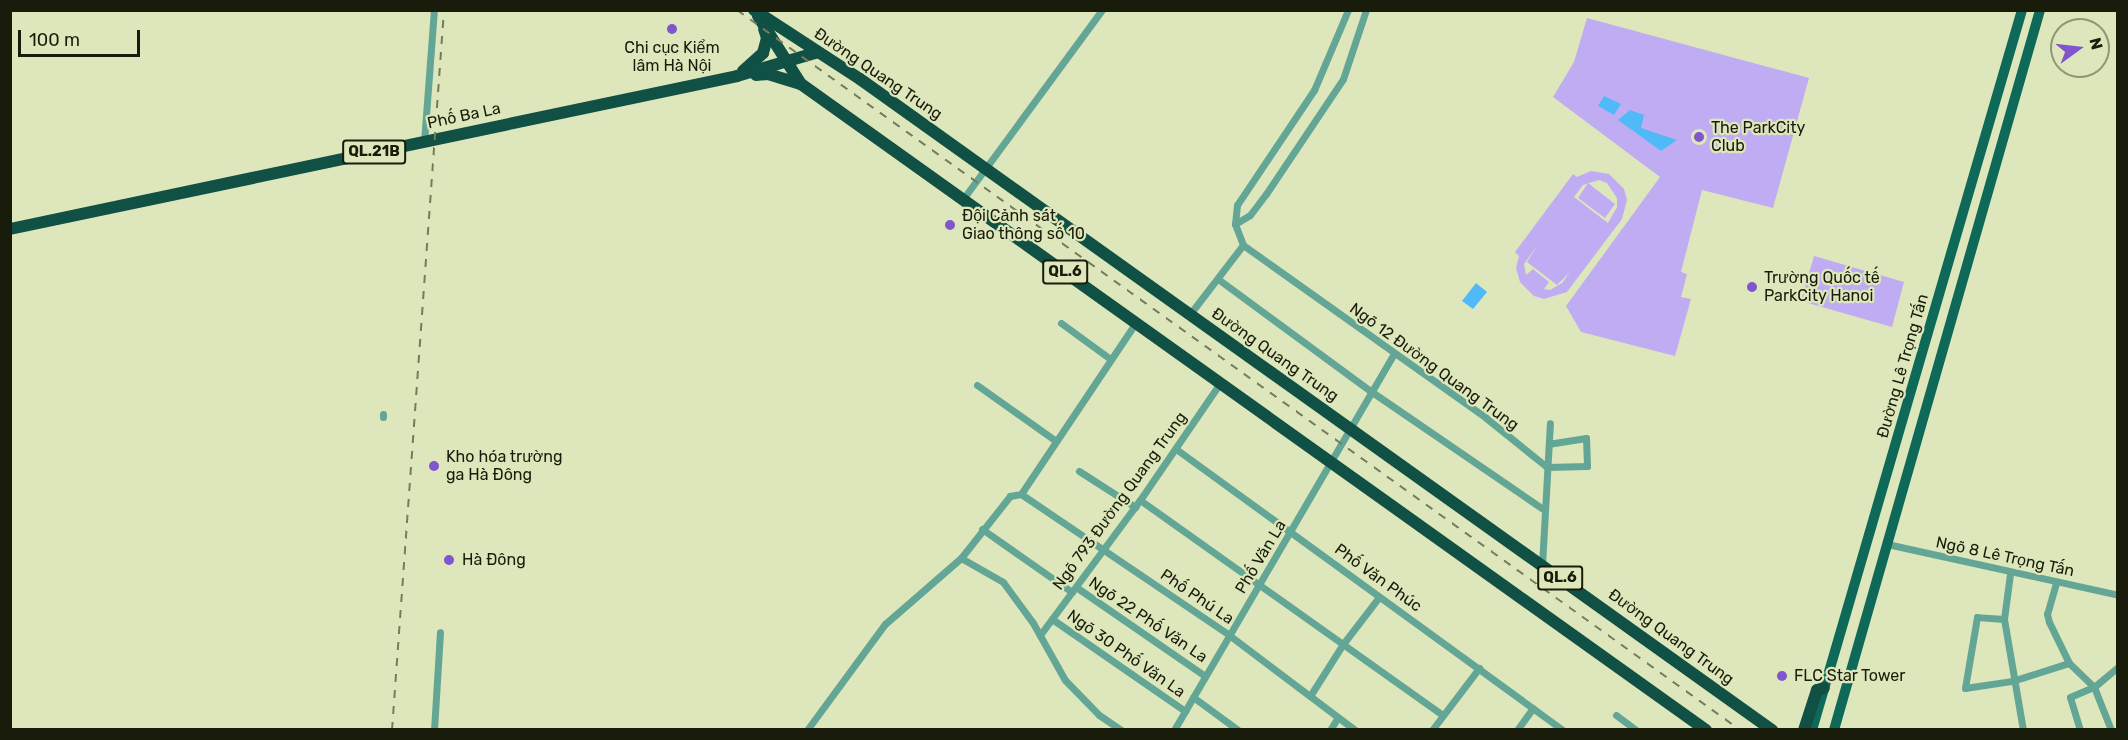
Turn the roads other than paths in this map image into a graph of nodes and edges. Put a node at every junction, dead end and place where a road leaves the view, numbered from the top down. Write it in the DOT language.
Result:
graph roads {
  1 [pos="434,10"];
  2 [pos="1102,10"];
  3 [pos="1348,10"];
  4 [pos="1366,10"];
  5 [pos="2022,10"];
  6 [pos="2040,10"];
  7 [pos="755,11"];
  8 [pos="818,52"];
  9 [pos="787,60"];
  10 [pos="737,76"];
  11 [pos="801,84"];
  12 [pos="424,142"];
  13 [pos="985,168"];
  14 [pos="963,199"];
  15 [pos="1235,224"];
  16 [pos="10,229"];
  17 [pos="1243,245"];
  18 [pos="1218,279"];
  19 [pos="1190,314"];
  20 [pos="1136,322"];
  21 [pos="1061,323"];
  22 [pos="1393,355"];
  23 [pos="1109,358"];
  24 [pos="1220,383"];
  25 [pos="977,385"];
  26 [pos="1372,392"];
  27 [pos="1550,423"];
  28 [pos="1348,427"];
  29 [pos="1056,441"];
  30 [pos="1549,444"];
  31 [pos="1176,449"];
  32 [pos="1329,460"];
  33 [pos="1547,467"];
  34 [pos="1079,471"];
  35 [pos="1021,494"];
  36 [pos="1140,500"];
  37 [pos="1135,507"];
  38 [pos="1543,509"];
  39 [pos="982,529"];
  40 [pos="1292,531"];
  41 [pos="1887,544"];
  42 [pos="1104,550"];
  43 [pos="961,558"];
  44 [pos="1542,565"];
  45 [pos="2010,574"];
  46 [pos="2056,583"];
  47 [pos="1260,584"];
  48 [pos="1074,589"];
  49 [pos="2118,595"];
  50 [pos="1379,597"];
  51 [pos="1052,619"];
  52 [pos="2004,619"];
  53 [pos="440,632"];
  54 [pos="1040,635"];
  55 [pos="1229,635"];
  56 [pos="1342,644"];
  57 [pos="2069,663"];
  58 [pos="2118,667"];
  59 [pos="1479,668"];
  60 [pos="1205,676"];
  61 [pos="2012,681"];
  62 [pos="2094,687"];
  63 [pos="1824,688"];
  64 [pos="1310,696"];
  65 [pos="1193,697"];
  66 [pos="1533,708"];
  67 [pos="1185,711"];
  68 [pos="1442,715"];
  69 [pos="1616,715"];
  70 [pos="1338,717"];
  71 [pos="434,729"];
  72 [pos="807,729"];
  73 [pos="1121,729"];
  74 [pos="1174,729"];
  75 [pos="1238,729"];
  76 [pos="1330,729"];
  77 [pos="1354,729"];
  78 [pos="1432,729"];
  79 [pos="1517,729"];
  80 [pos="1563,729"];
  81 [pos="1636,729"];
  82 [pos="1706,729"];
  83 [pos="1772,729"];
  84 [pos="1804,729"];
  85 [pos="1812,729"];
  86 [pos="1834,729"];
  87 [pos="2022,729"];
  88 [pos="2080,729"];
  89 [pos="2111,729"];
  1 -- 12 [label="street"];
  2 -- 13 [label="street"];
  3 -- 15 [label="street"];
  4 -- 15 [label="street"];
  5 -- 63 [label="main road, Đường Lê Trọng Tấn"];
  6 -- 41 [label="main road, Đường Lê Trọng Tấn"];
  7 -- 8 [label="highway, Đường Quang Trung / QL.6"];
  7 -- 9 [label="highway, QL.6"];
  7 -- 10 [label="highway"];
  8 -- 9 [label="highway, Phố Ba La / QL.21B"];
  8 -- 13 [label="highway, Đường Quang Trung / QL.6"];
  9 -- 10 [label="highway, Phố Ba La / QL.21B"];
  9 -- 11 [label="highway, QL.6"];
  10 -- 11 [label="highway"];
  10 -- 12 [label="highway, Phố Ba La / QL.21B"];
  11 -- 14 [label="highway, QL.6"];
  12 -- 16 [label="highway, Phố Ba La / QL.21B"];
  13 -- 14 [label="street"];
  13 -- 19 [label="highway, Đường Quang Trung / QL.6"];
  14 -- 20 [label="highway, QL.6"];
  15 -- 17 [label="street"];
  17 -- 18 [label="street"];
  17 -- 22 [label="street, Ngõ 12 Đường Quang Trung"];
  18 -- 19 [label="street"];
  18 -- 26 [label="street"];
  19 -- 28 [label="highway, Đường Quang Trung / QL.6"];
  20 -- 23 [label="street"];
  20 -- 24 [label="highway, QL.6"];
  21 -- 23 [label="street"];
  22 -- 26 [label="street, Phố Văn La"];
  22 -- 33 [label="street, Ngõ 12 Đường Quang Trung"];
  23 -- 29 [label="street"];
  24 -- 31 [label="street, Ngõ 793 Đường Quang Trung"];
  24 -- 32 [label="highway, QL.6"];
  25 -- 29 [label="street"];
  26 -- 28 [label="street, Phố Văn La"];
  26 -- 38 [label="street"];
  27 -- 30 [label="street"];
  28 -- 32 [label="street, Phố Văn La"];
  28 -- 44 [label="highway, Đường Quang Trung / QL.6"];
  29 -- 35 [label="street"];
  30 -- 33 [label="street"];
  30 -- 33 [label="street"];
  31 -- 36 [label="street, Ngõ 793 Đường Quang Trung"];
  31 -- 40 [label="street, Phố Văn Phúc"];
  32 -- 40 [label="street, Phố Văn La"];
  32 -- 82 [label="highway, QL.6"];
  33 -- 38 [label="street"];
  34 -- 37 [label="street"];
  35 -- 39 [label="street"];
  35 -- 42 [label="street, Phố Phú La"];
  36 -- 37 [label="street, Ngõ 793 Đường Quang Trung"];
  36 -- 47 [label="street"];
  37 -- 42 [label="street, Ngõ 793 Đường Quang Trung"];
  38 -- 44 [label="street"];
  39 -- 43 [label="street"];
  39 -- 48 [label="street, Ngõ 22 Phố Văn La"];
  40 -- 47 [label="street, Phố Văn La"];
  40 -- 50 [label="street, Phố Văn Phúc"];
  41 -- 45 [label="street, Ngõ 8 Lê Trọng Tấn"];
  41 -- 86 [label="main road, Đường Lê Trọng Tấn"];
  42 -- 48 [label="street, Ngõ 793 Đường Quang Trung"];
  42 -- 55 [label="street, Phố Phú La"];
  43 -- 54 [label="street"];
  43 -- 72 [label="street"];
  44 -- 83 [label="highway, Đường Quang Trung / QL.6"];
  45 -- 46 [label="street, Ngõ 8 Lê Trọng Tấn"];
  45 -- 52 [label="street"];
  46 -- 49 [label="street, Ngõ 8 Lê Trọng Tấn"];
  46 -- 57 [label="street"];
  47 -- 55 [label="street, Phố Văn La"];
  47 -- 56 [label="street"];
  48 -- 51 [label="street, Ngõ 793 Đường Quang Trung"];
  48 -- 60 [label="street, Ngõ 22 Phố Văn La"];
  50 -- 56 [label="street"];
  50 -- 59 [label="street, Phố Văn Phúc"];
  51 -- 54 [label="street, Ngõ 793 Đường Quang Trung"];
  51 -- 67 [label="street, Ngõ 30 Phố Văn La"];
  52 -- 61 [label="street"];
  52 -- 61 [label="street"];
  53 -- 71 [label="street"];
  54 -- 73 [label="street"];
  55 -- 60 [label="street, Phố Văn La"];
  55 -- 64 [label="street, Phố Phú La"];
  56 -- 64 [label="street"];
  56 -- 68 [label="street"];
  57 -- 61 [label="street"];
  57 -- 62 [label="street"];
  58 -- 62 [label="street"];
  59 -- 66 [label="street, Phố Văn Phúc"];
  59 -- 68 [label="street"];
  60 -- 65 [label="street, Phố Văn La"];
  61 -- 87 [label="street"];
  62 -- 88 [label="street"];
  62 -- 89 [label="street"];
  63 -- 84 [label="highway"];
  63 -- 85 [label="main road, Đường Lê Trọng Tấn"];
  64 -- 70 [label="street, Phố Phú La"];
  65 -- 67 [label="street, Phố Văn La"];
  65 -- 75 [label="street"];
  66 -- 79 [label="street"];
  66 -- 80 [label="street, Phố Văn Phúc"];
  67 -- 74 [label="street, Phố Văn La"];
  68 -- 78 [label="street"];
  69 -- 81 [label="street"];
  70 -- 76 [label="street"];
  70 -- 77 [label="street, Phố Phú La"];
}
